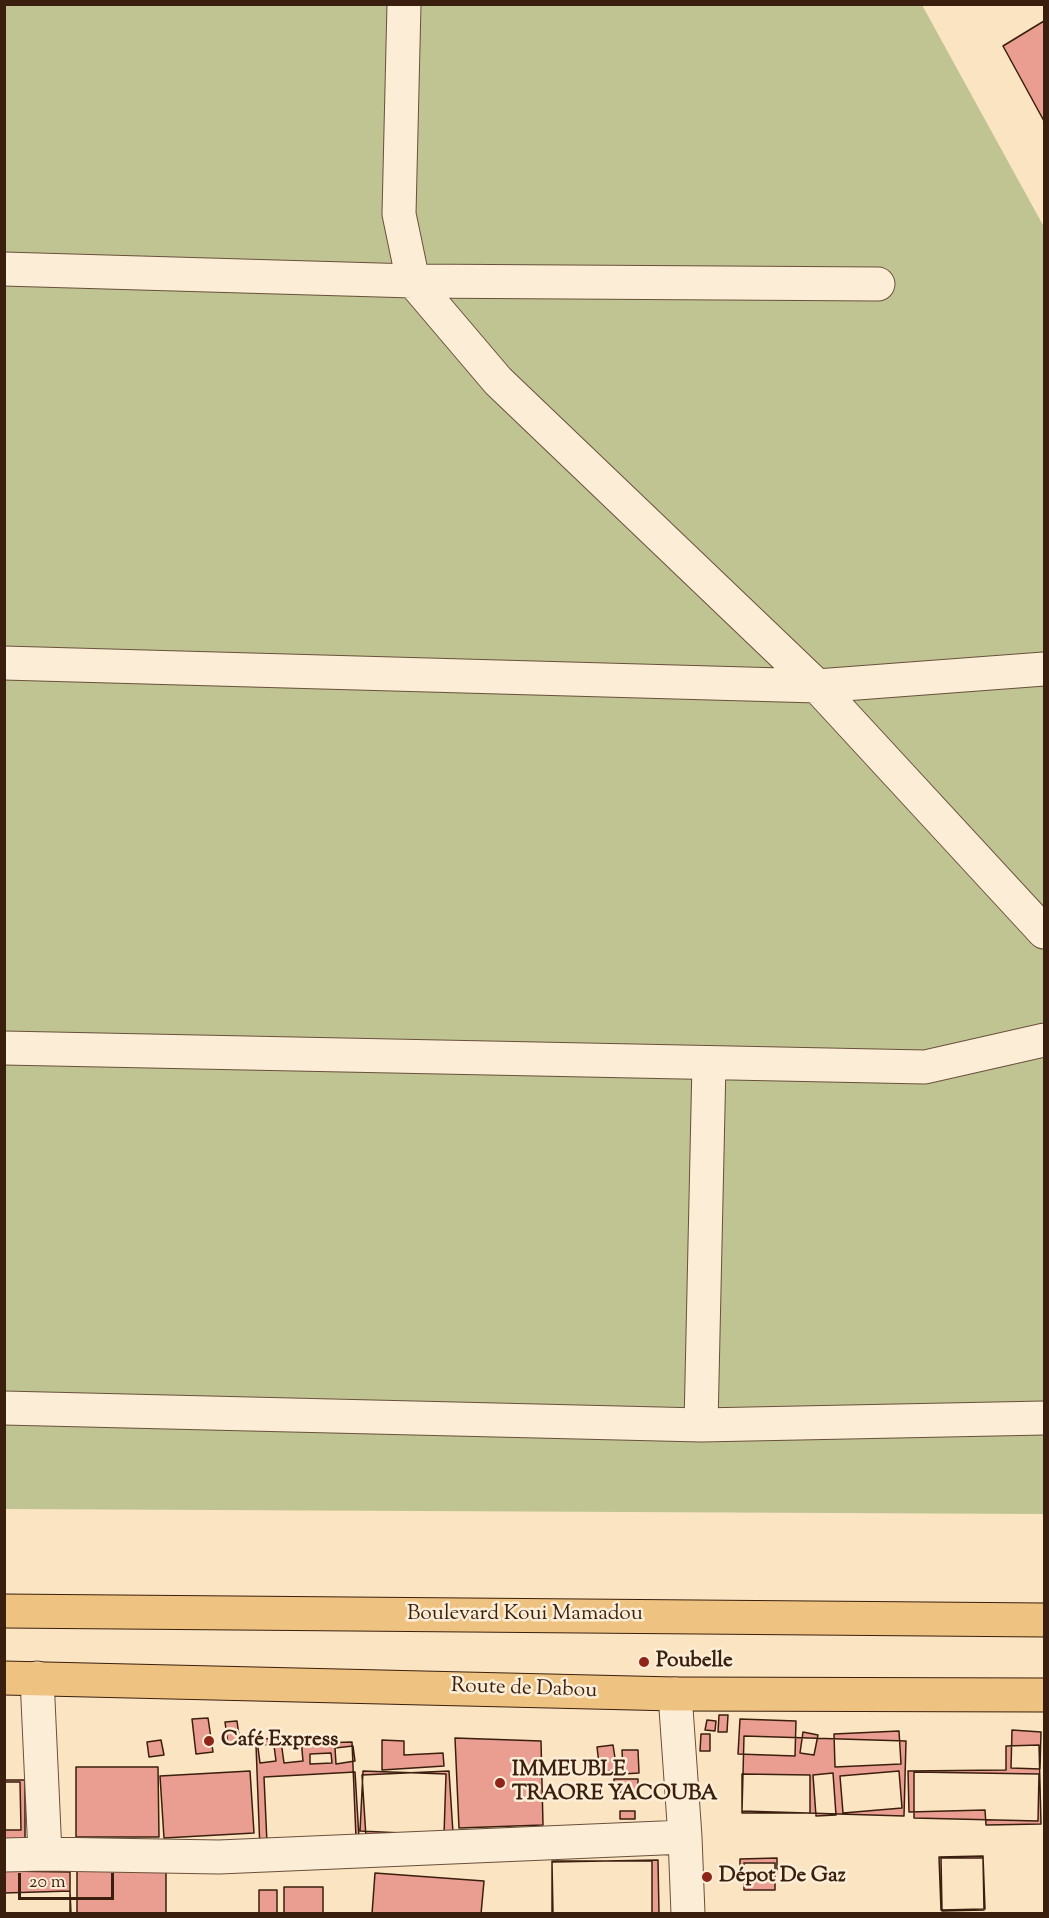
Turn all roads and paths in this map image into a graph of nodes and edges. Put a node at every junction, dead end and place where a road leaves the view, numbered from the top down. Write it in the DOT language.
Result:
graph roads {
  1 [pos="404,4"];
  2 [pos="4,269"];
  3 [pos="413,281"];
  4 [pos="878,285"];
  5 [pos="4,663"];
  6 [pos="1044,669"];
  7 [pos="817,686"];
  8 [pos="1044,932"];
  9 [pos="1044,1041"];
  10 [pos="4,1048"];
  11 [pos="709,1063"];
  12 [pos="4,1408"];
  13 [pos="1044,1418"];
  14 [pos="701,1425"];
  15 [pos="4,1611"];
  16 [pos="1044,1620"];
  17 [pos="4,1678"];
  18 [pos="37,1678"];
  19 [pos="675,1694"];
  20 [pos="1044,1695"];
  21 [pos="685,1837"];
  22 [pos="45,1854"];
  23 [pos="4,1855"];
  24 [pos="688,1914"];
  1 -- 3 [label="street"];
  2 -- 3 [label="street"];
  3 -- 4 [label="street"];
  3 -- 7 [label="street"];
  5 -- 7 [label="street"];
  6 -- 7 [label="street"];
  7 -- 8 [label="street"];
  9 -- 11 [label="street"];
  10 -- 11 [label="street"];
  11 -- 14 [label="street"];
  12 -- 14 [label="street"];
  13 -- 14 [label="street"];
  15 -- 16 [label="main road, Boulevard Koui Mamadou"];
  17 -- 18 [label="main road, Route de Dabou"];
  18 -- 19 [label="main road, Route de Dabou"];
  18 -- 22 [label="street"];
  19 -- 20 [label="main road, Route de Dabou"];
  19 -- 21 [label="street"];
  21 -- 22 [label="street"];
  21 -- 24 [label="street"];
  22 -- 23 [label="street"];
}
